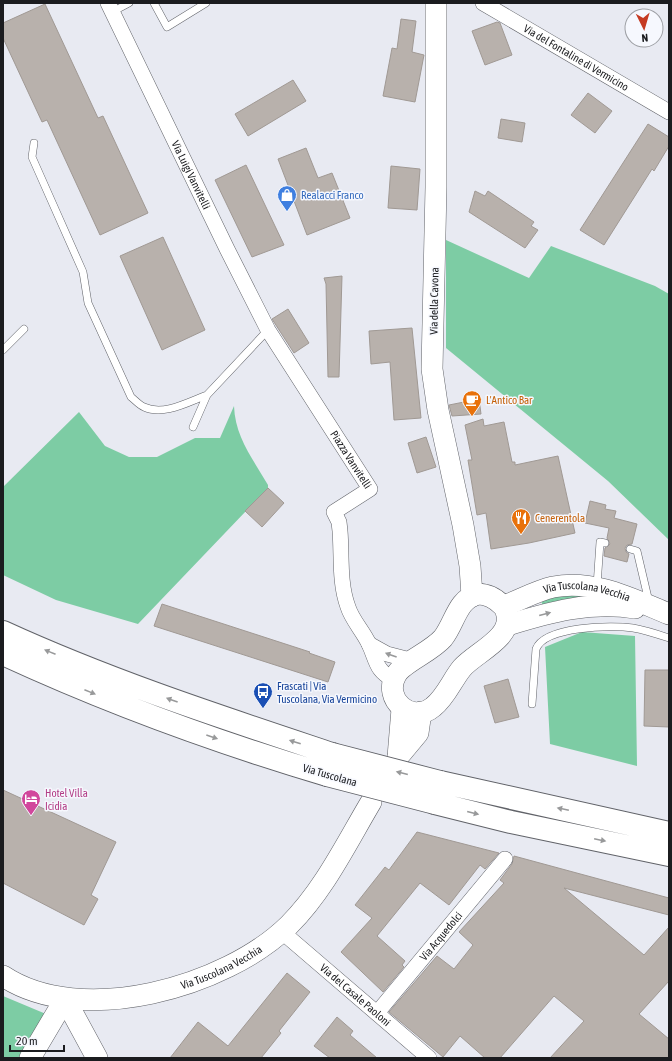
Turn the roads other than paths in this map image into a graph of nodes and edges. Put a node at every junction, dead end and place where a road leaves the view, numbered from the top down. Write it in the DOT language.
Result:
graph roads {
  1 [pos="129,3"];
  2 [pos="154,3"];
  3 [pos="206,3"];
  4 [pos="436,3"];
  5 [pos="483,3"];
  6 [pos="110,7"];
  7 [pos="669,112"];
  8 [pos="34,143"];
  9 [pos="24,329"];
  10 [pos="268,330"];
  11 [pos="277,345"];
  12 [pos="3,350"];
  13 [pos="207,395"];
  14 [pos="193,426"];
  15 [pos="605,543"];
  16 [pos="630,549"];
  17 [pos="597,588"];
  18 [pos="472,596"];
  19 [pos="649,606"];
  20 [pos="506,615"];
  21 [pos="669,615"];
  22 [pos="3,632"];
  23 [pos="669,638"];
  24 [pos="369,644"];
  25 [pos="3,654"];
  26 [pos="414,661"];
  27 [pos="394,680"];
  28 [pos="532,704"];
  29 [pos="329,764"];
  30 [pos="371,802"];
  31 [pos="669,832"];
  32 [pos="669,855"];
  33 [pos="505,859"];
  34 [pos="281,931"];
  35 [pos="3,976"];
  36 [pos="65,999"];
  37 [pos="377,1013"];
  38 [pos="30,1058"];
  39 [pos="97,1058"];
  40 [pos="429,1058"];
  1 -- 6 [label="lane"];
  2 -- 3 [label="lane"];
  4 -- 18 [label="main road, Via della Cavona"];
  5 -- 7 [label="street, Via del Fontaline di Vermicino"];
  6 -- 10 [label="street, Via Luigi Vanvitelli"];
  8 -- 13 [label="lane"];
  9 -- 12 [label="lane"];
  10 -- 11 [label="street, Via Luigi Vanvitelli"];
  10 -- 13 [label="lane"];
  11 -- 24 [label="street, Piazza Vanvitelli"];
  13 -- 14 [label="lane"];
  15 -- 17 [label="lane"];
  16 -- 19 [label="lane"];
  17 -- 19 [label="main road, Via Tuscolana Vecchia"];
  17 -- 20 [label="main road, Via Tuscolana Vecchia"];
  18 -- 20 [label="main road"];
  18 -- 26 [label="main road"];
  19 -- 21 [label="main road, Via Tuscolana Vecchia"];
  20 -- 21 [label="main road, Via Tuscolana Vecchia, one-way"];
  20 -- 27 [label="main road, Via Tuscolana Vecchia"];
  29 -- 22 [label="main road, Via Tuscolana, one-way"];
  23 -- 28 [label="lane"];
  26 -- 24 [label="street, one-way"];
  24 -- 27 [label="street"];
  25 -- 29 [label="main road, Via Tuscolana, one-way"];
  26 -- 27 [label="main road"];
  31 -- 29 [label="main road, Via Tuscolana, one-way, bridge"];
  29 -- 32 [label="main road, Via Tuscolana, one-way, bridge"];
  30 -- 34 [label="main road, Via Tuscolana Vecchia"];
  33 -- 37 [label="street, Via Acquedolci"];
  34 -- 36 [label="main road, Via Tuscolana Vecchia"];
  34 -- 37 [label="street, Via del Casale Paoloni"];
  35 -- 36 [label="main road, Via Tuscolana Vecchia"];
  36 -- 38 [label="main road"];
  36 -- 39 [label="main road"];
  37 -- 40 [label="street, Via del Casale Paoloni"];
}
